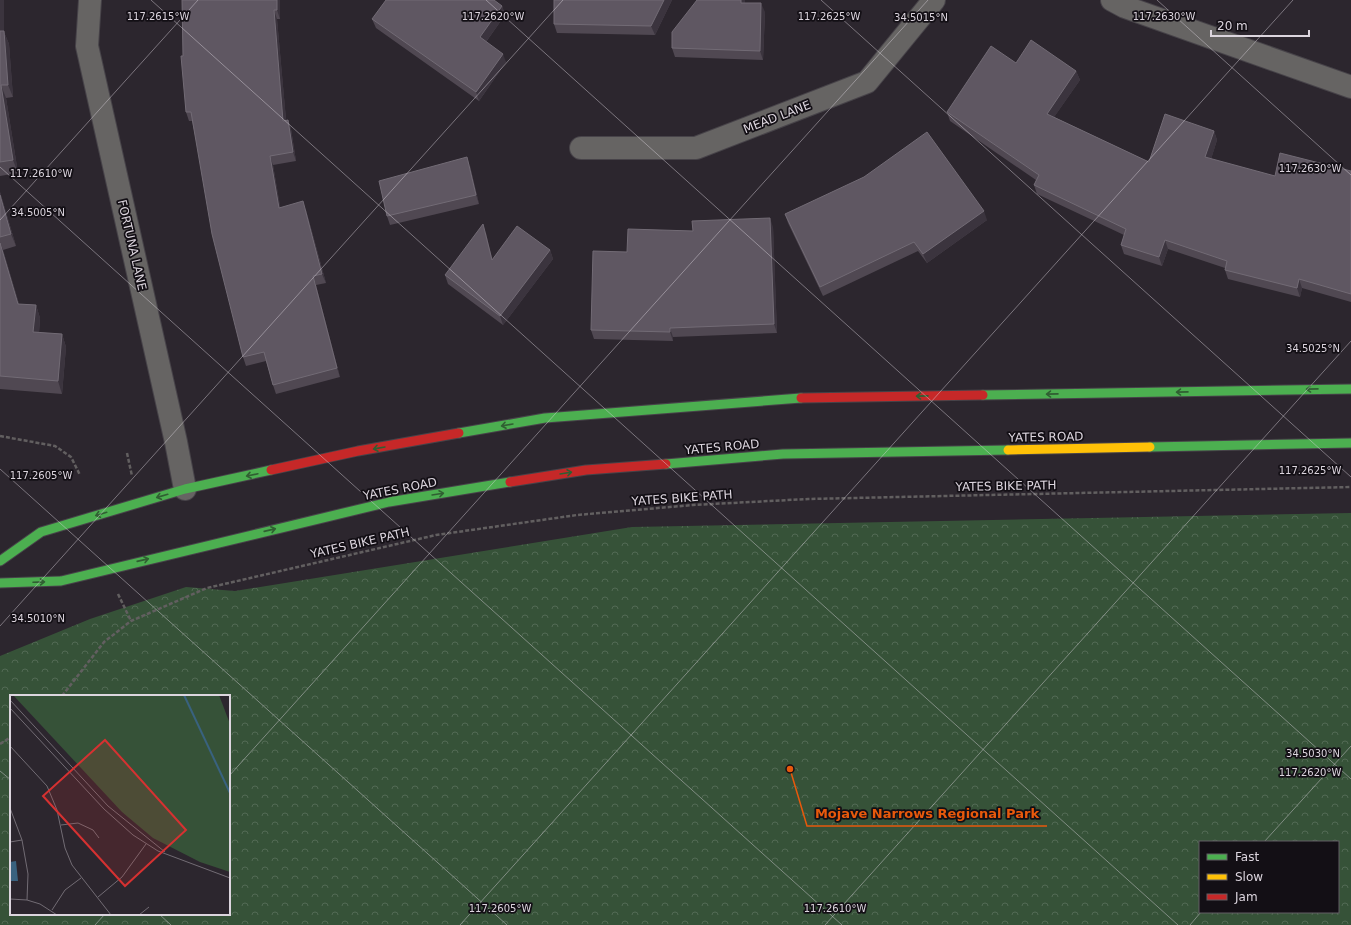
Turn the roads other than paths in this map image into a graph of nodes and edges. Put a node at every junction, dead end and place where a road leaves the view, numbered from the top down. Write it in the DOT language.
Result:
graph roads {
  1 [pos="90,0"];
  2 [pos="934,0"];
  3 [pos="1112,0"];
  4 [pos="1351,87"];
  5 [pos="581,148"];
  6 [pos="1351,389"];
  7 [pos="1351,443"];
  8 [pos="185,489"];
  9 [pos="0,560"];
  10 [pos="0,583"];
  1 -- 8 [label="street, FORTUNA LANE"];
  2 -- 5 [label="street, MEAD LANE"];
  3 -- 4 [label="street"];
  6 -- 8 [label="main road, one-way"];
  10 -- 7 [label="main road, YATES ROAD, one-way"];
  8 -- 9 [label="main road, one-way"];
}
